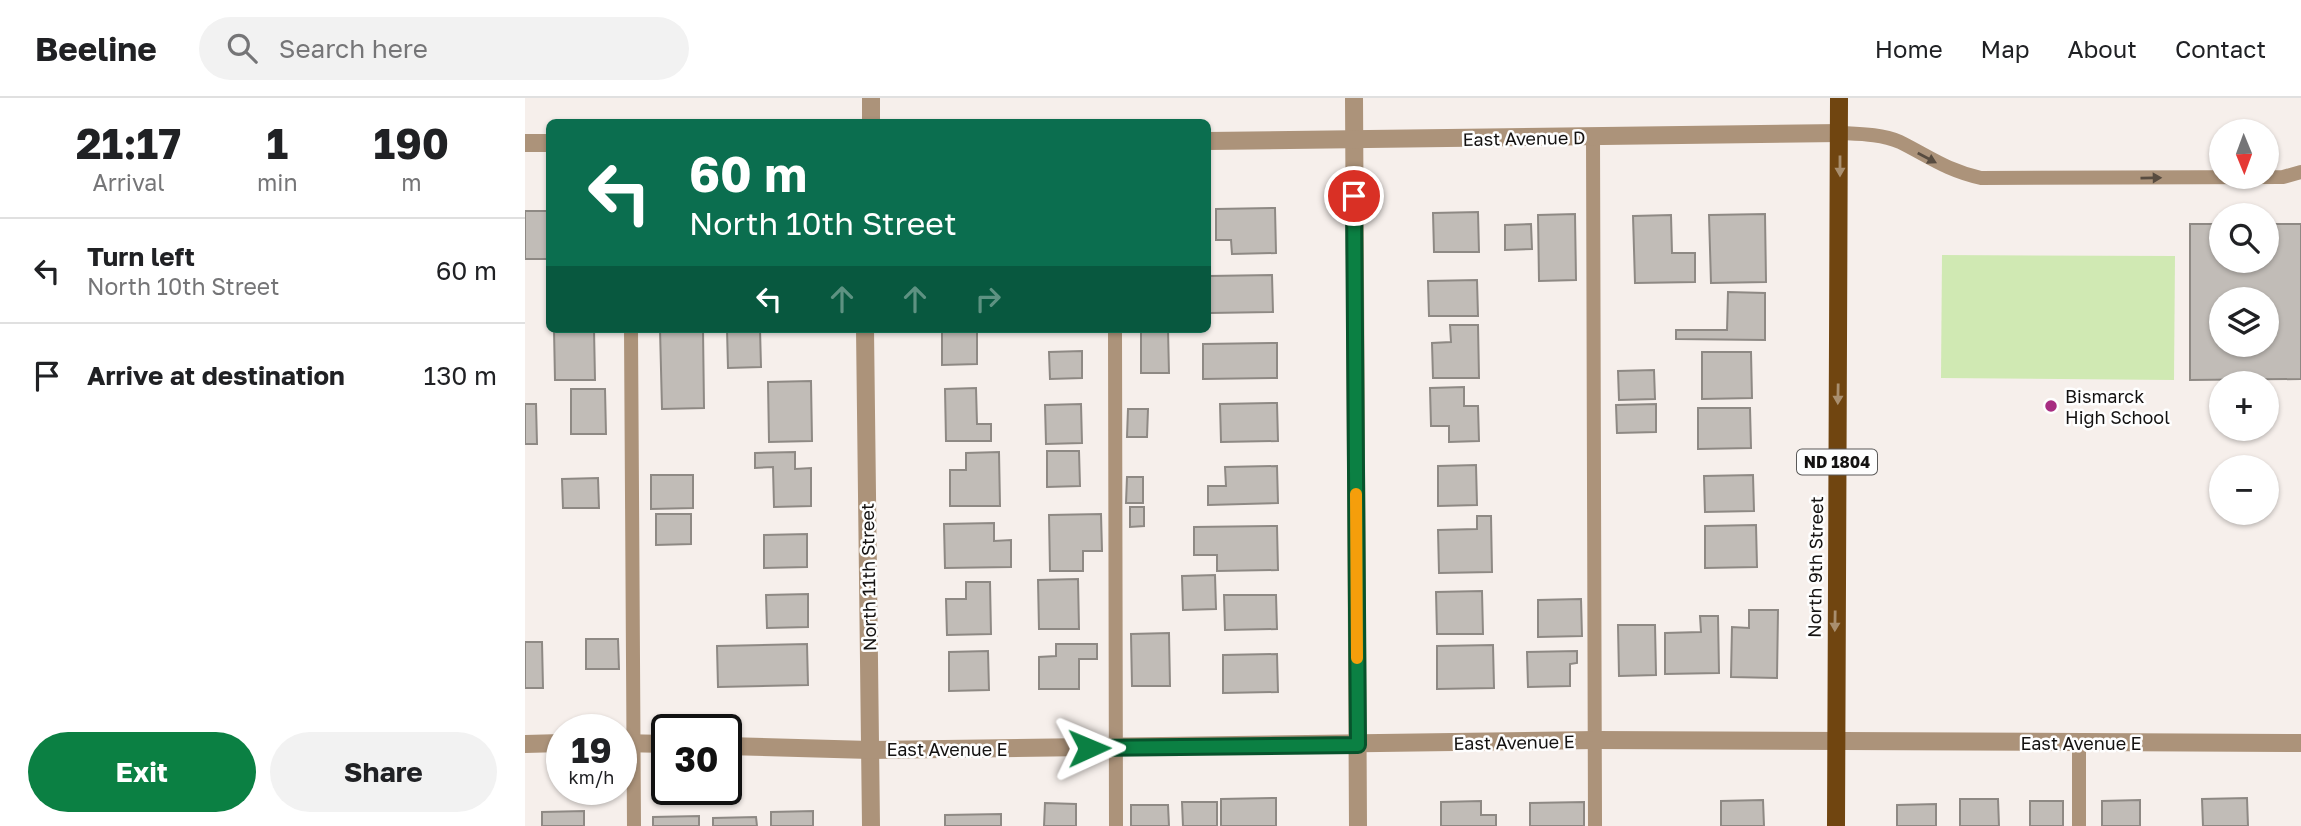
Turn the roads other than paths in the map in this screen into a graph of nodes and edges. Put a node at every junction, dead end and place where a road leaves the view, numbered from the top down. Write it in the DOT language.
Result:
graph roads {
  1 [pos="871,98"];
  2 [pos="1354,98"];
  3 [pos="1839,98"];
  4 [pos="871,119"];
  5 [pos="1840,133"];
  6 [pos="1593,137"];
  7 [pos="1211,141"];
  8 [pos="1354,141"];
  9 [pos="525,143"];
  10 [pos="546,143"];
  11 [pos="2301,172"];
  12 [pos="631,333"];
  13 [pos="865,333"];
  14 [pos="1115,333"];
  15 [pos="628,714"];
  16 [pos="1596,740"];
  17 [pos="546,743"];
  18 [pos="1835,743"];
  19 [pos="2079,743"];
  20 [pos="2301,743"];
  21 [pos="525,744"];
  22 [pos="1358,745"];
  23 [pos="742,746"];
  24 [pos="1116,748"];
  25 [pos="870,750"];
  26 [pos="632,805"];
  27 [pos="634,826"];
  28 [pos="871,826"];
  29 [pos="1116,826"];
  30 [pos="1358,826"];
  31 [pos="1595,826"];
  32 [pos="1836,826"];
  33 [pos="2079,826"];
  1 -- 4 [label="street"];
  2 -- 8 [label="street"];
  3 -- 5 [label="main road, North 9th Street / ND 1804"];
  5 -- 6 [label="street, East Avenue D"];
  5 -- 11 [label="lane, one-way"];
  5 -- 18 [label="main road, North 9th Street / ND 1804, one-way"];
  6 -- 8 [label="street, East Avenue D"];
  6 -- 16 [label="lane"];
  7 -- 8 [label="street, East Avenue D"];
  8 -- 22 [label="street"];
  9 -- 10 [label="street"];
  12 -- 15 [label="lane"];
  13 -- 25 [label="street, North 11th Street"];
  14 -- 24 [label="lane"];
  16 -- 18 [label="street, East Avenue E"];
  16 -- 22 [label="street, East Avenue E"];
  16 -- 31 [label="lane"];
  17 -- 21 [label="street"];
  18 -- 19 [label="street, East Avenue E"];
  18 -- 32 [label="main road, North 9th Street / ND 1804"];
  19 -- 20 [label="street, East Avenue E"];
  19 -- 33 [label="lane"];
  22 -- 24 [label="street, East Avenue E"];
  22 -- 30 [label="street"];
  23 -- 25 [label="street, East Avenue E"];
  24 -- 25 [label="street, East Avenue E"];
  24 -- 29 [label="lane"];
  25 -- 28 [label="street, North 11th Street"];
  26 -- 27 [label="lane"];
}
